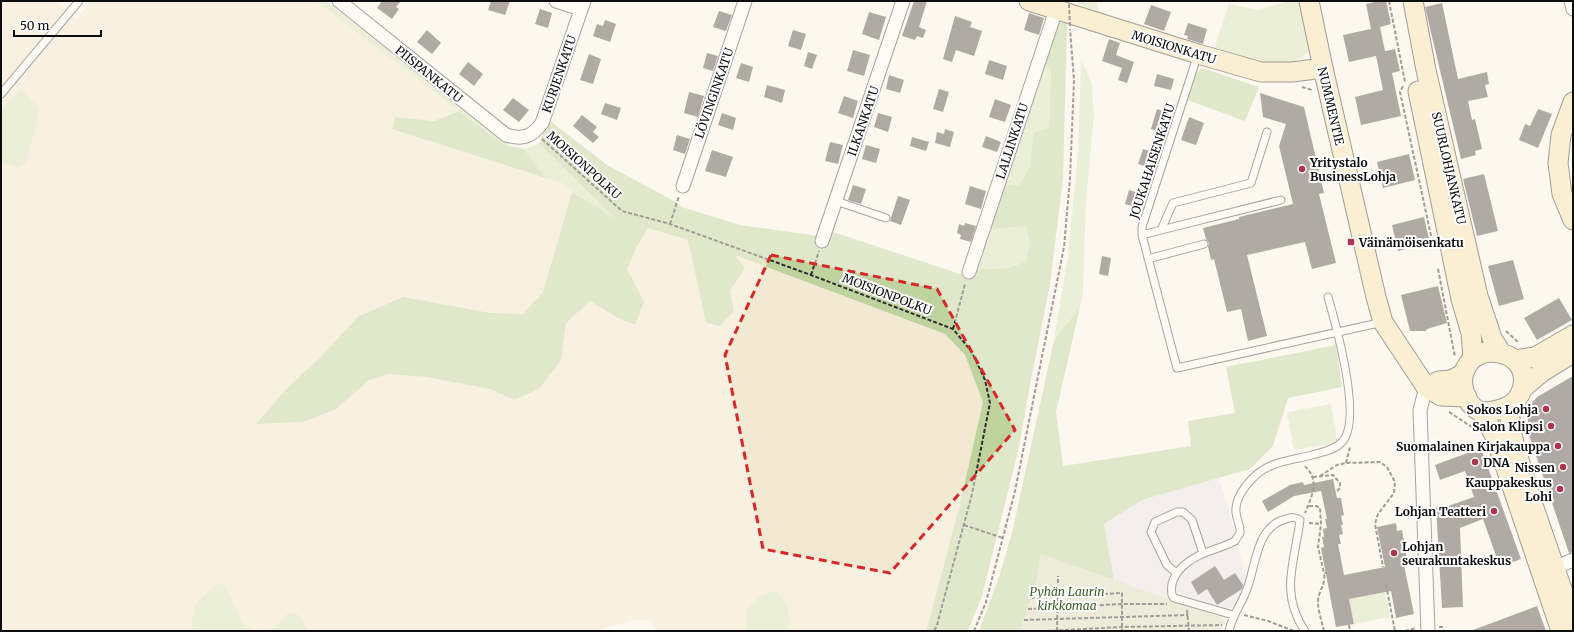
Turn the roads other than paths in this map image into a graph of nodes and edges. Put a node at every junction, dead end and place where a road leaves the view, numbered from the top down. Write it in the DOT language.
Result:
graph roads {
  1 [pos="79,1"];
  2 [pos="339,1"];
  3 [pos="556,1"];
  4 [pos="745,1"];
  5 [pos="903,1"];
  6 [pos="1029,1"];
  7 [pos="1309,1"];
  8 [pos="1400,1"];
  9 [pos="1413,1"];
  10 [pos="1571,1"];
  11 [pos="583,5"];
  12 [pos="1063,7"];
  13 [pos="1573,9"];
  14 [pos="1198,54"];
  15 [pos="1322,68"];
  16 [pos="1,94"];
  17 [pos="1573,102"];
  18 [pos="1267,132"];
  19 [pos="529,135"];
  20 [pos="683,186"];
  21 [pos="1281,200"];
  22 [pos="836,201"];
  23 [pos="886,218"];
  24 [pos="1573,220"];
  25 [pos="1161,230"];
  26 [pos="1142,235"];
  27 [pos="822,241"];
  28 [pos="1204,244"];
  29 [pos="1148,259"];
  30 [pos="968,272"];
  31 [pos="1328,297"];
  32 [pos="1383,322"];
  33 [pos="1337,332"];
  34 [pos="1573,335"];
  35 [pos="1573,353"];
  36 [pos="1508,357"];
  37 [pos="1464,364"];
  38 [pos="1426,387"];
  39 [pos="1523,388"];
  40 [pos="1467,397"];
  41 [pos="1509,406"];
  42 [pos="1481,411"];
  43 [pos="1204,552"];
  44 [pos="1573,560"];
  45 [pos="1554,568"];
  46 [pos="1176,573"];
  47 [pos="1233,615"];
  48 [pos="1573,622"];
  49 [pos="1424,629"];
  50 [pos="1229,631"];
  51 [pos="1305,631"];
  52 [pos="1561,631"];
  1 -- 16 [label="lane"];
  2 -- 19 [label="street, PIISPANKATU"];
  3 -- 11 [label="street"];
  4 -- 20 [label="street, LÖVINGINKATU"];
  5 -- 22 [label="street, ILKANKATU"];
  6 -- 12 [label="main road, MOISIONKATU"];
  7 -- 15 [label="main road, NUMMENTIE"];
  8 -- 37 [label="main road, SUURLOHJANKATU"];
  9 -- 36 [label="main road, SUURLOHJANKATU"];
  10 -- 13 [label="street"];
  11 -- 19 [label="street, KURJENKATU"];
  12 -- 14 [label="main road, MOISIONKATU"];
  12 -- 30 [label="street, LALLINKATU"];
  14 -- 15 [label="main road, MOISIONKATU"];
  14 -- 26 [label="lane, JOUKAHAISENKATU"];
  15 -- 32 [label="main road, NUMMENTIE"];
  17 -- 24 [label="main road"];
  18 -- 25 [label="lane"];
  21 -- 25 [label="lane"];
  22 -- 23 [label="lane"];
  22 -- 27 [label="street, ILKANKATU"];
  25 -- 26 [label="lane"];
  26 -- 29 [label="lane, JOUKAHAISENKATU"];
  28 -- 29 [label="lane"];
  29 -- 33 [label="lane, JOUKAHAISENKATU"];
  31 -- 33 [label="lane"];
  32 -- 33 [label="lane"];
  32 -- 38 [label="main road, NUMMENTIE"];
  33 -- 43 [label="lane"];
  34 -- 36 [label="main road"];
  35 -- 39 [label="main road"];
  36 -- 37 [label="main road"];
  36 -- 39 [label="main road"];
  37 -- 38 [label="main road"];
  37 -- 40 [label="main road"];
  38 -- 40 [label="main road, NUMMENTIE"];
  38 -- 49 [label="street"];
  39 -- 41 [label="main road"];
  40 -- 42 [label="main road"];
  41 -- 42 [label="main road"];
  41 -- 45 [label="main road"];
  42 -- 52 [label="main road"];
  43 -- 46 [label="lane"];
  43 -- 46 [label="lane"];
  44 -- 45 [label="street"];
  45 -- 48 [label="main road"];
  46 -- 47 [label="lane"];
  47 -- 50 [label="lane"];
  47 -- 51 [label="lane"];
}
